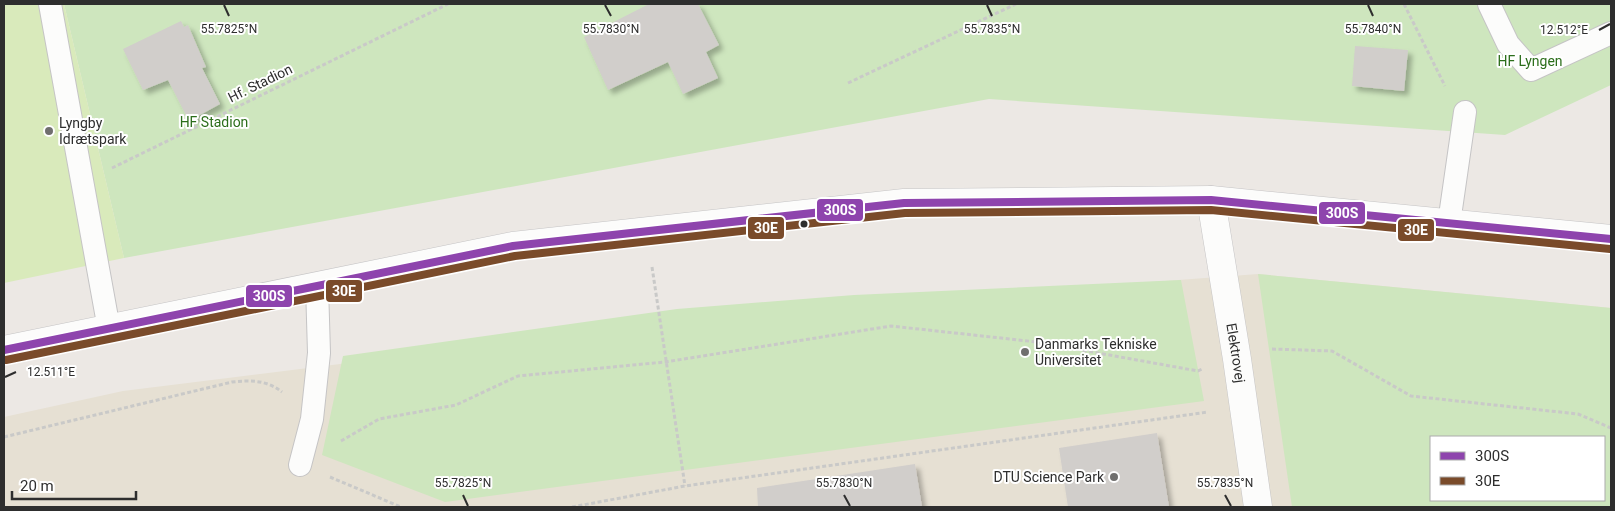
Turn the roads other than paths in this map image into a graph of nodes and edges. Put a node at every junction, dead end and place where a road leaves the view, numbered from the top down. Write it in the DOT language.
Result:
graph roads {
  1 [pos="50,4"];
  2 [pos="1489,4"];
  3 [pos="1611,33"];
  4 [pos="1465,112"];
  5 [pos="1211,200"];
  6 [pos="1449,223"];
  7 [pos="1611,239"];
  8 [pos="317,286"];
  9 [pos="109,329"];
  10 [pos="4,350"];
  11 [pos="300,465"];
  12 [pos="1258,507"];
  1 -- 9 [label="lane"];
  2 -- 3 [label="lane"];
  4 -- 6 [label="lane"];
  5 -- 6 [label="street"];
  5 -- 8 [label="street"];
  5 -- 12 [label="street, Elektrovej"];
  6 -- 7 [label="street"];
  8 -- 9 [label="street"];
  8 -- 11 [label="lane"];
  9 -- 10 [label="street"];
}
